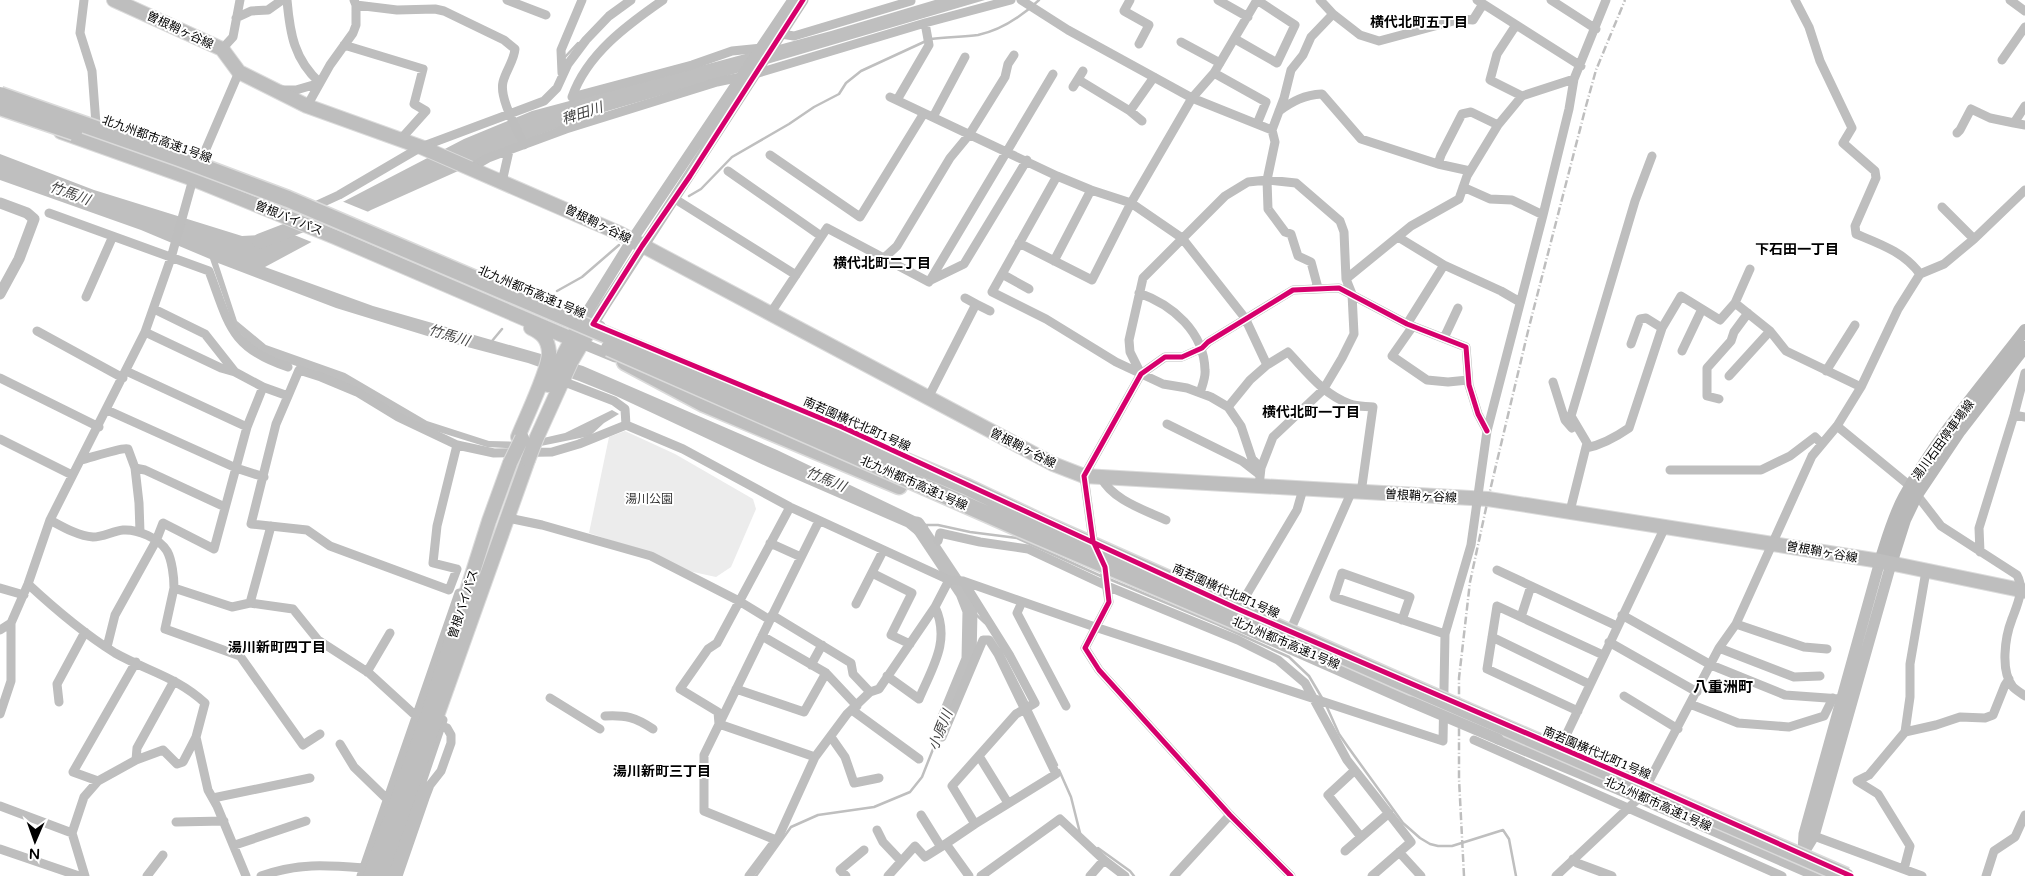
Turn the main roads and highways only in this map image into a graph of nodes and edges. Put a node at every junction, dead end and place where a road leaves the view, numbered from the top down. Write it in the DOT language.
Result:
graph roads {
  1 [pos="120,1"];
  2 [pos="0,91"];
  3 [pos="0,95"];
  4 [pos="0,107"];
  5 [pos="0,112"];
  6 [pos="377,230"];
  7 [pos="382,256"];
  8 [pos="2025,330"];
  9 [pos="653,349"];
  10 [pos="2018,351"];
  11 [pos="566,357"];
  12 [pos="618,359"];
  13 [pos="1047,526"];
  14 [pos="1024,530"];
  15 [pos="1886,563"];
  16 [pos="2023,591"];
  17 [pos="429,721"];
  18 [pos="365,873"];
  19 [pos="380,876"];
  20 [pos="1822,876"];
  21 [pos="1846,876"];
  1 -- 15 [label="main road, 曽根鞘ヶ谷線"];
  2 -- 6 [label="main road, 曽根バイパス"];
  3 -- 13 [label="highway, 北九州都市高速1号線, bridge"];
  4 -- 14 [label="highway, 北九州都市高速1号線, bridge"];
  5 -- 7 [label="main road, 曽根バイパス"];
  6 -- 11 [label="main road, 曽根バイパス"];
  6 -- 11 [label="main road, 曽根バイパス"];
  7 -- 11 [label="main road, 曽根バイパス"];
  7 -- 11 [label="main road"];
  8 -- 10 [label="main road, 湯川石田停車場線"];
  9 -- 13 [label="highway, bridge"];
  10 -- 15 [label="main road, 湯川石田停車場線"];
  11 -- 17 [label="main road, 曽根バイパス, bridge"];
  11 -- 17 [label="main road, 曽根バイパス, bridge"];
  12 -- 14 [label="highway, bridge"];
  13 -- 21 [label="highway, 北九州都市高速1号線, bridge"];
  14 -- 20 [label="highway, 北九州都市高速1号線, bridge"];
  15 -- 16 [label="main road, 曽根鞘ヶ谷線"];
  17 -- 18 [label="main road, 曽根バイパス"];
  17 -- 19 [label="main road, 曽根バイパス"];
}
